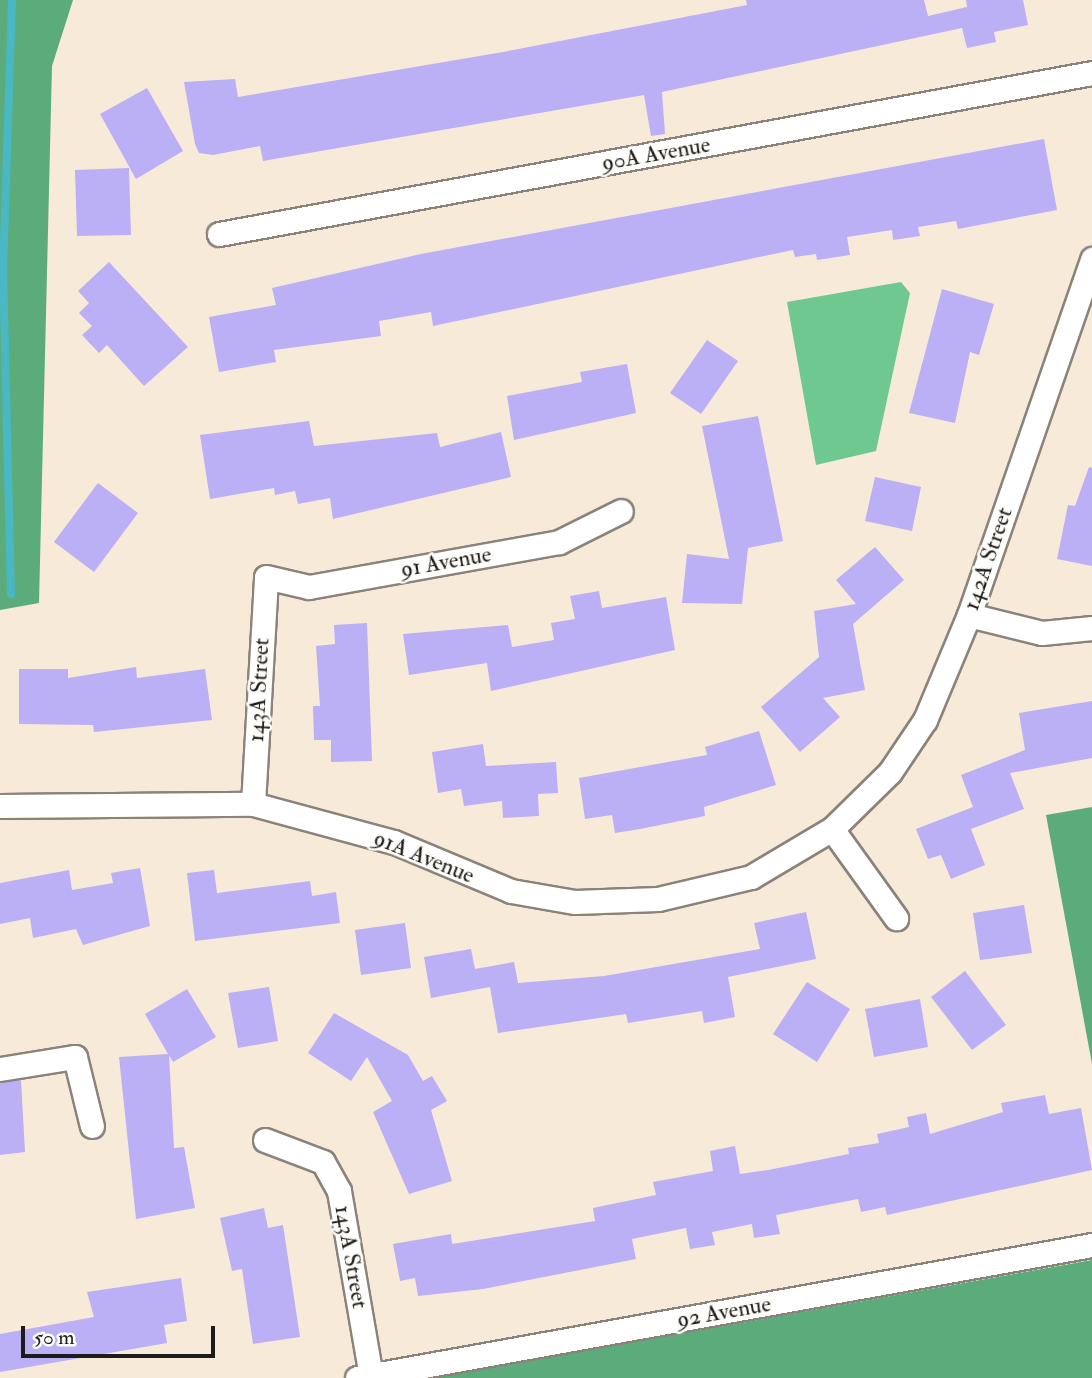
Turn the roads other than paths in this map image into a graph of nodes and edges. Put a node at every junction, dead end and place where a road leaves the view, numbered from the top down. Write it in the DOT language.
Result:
graph roads {
  1 [pos="1092,73"];
  2 [pos="219,234"];
  3 [pos="1092,259"];
  4 [pos="621,511"];
  5 [pos="266,577"];
  6 [pos="969,615"];
  7 [pos="1092,628"];
  8 [pos="253,804"];
  9 [pos="0,806"];
  10 [pos="832,830"];
  11 [pos="896,918"];
  12 [pos="0,1069"];
  13 [pos="92,1126"];
  14 [pos="265,1140"];
  15 [pos="1092,1245"];
  16 [pos="364,1377"];
  1 -- 2 [label="street, 90A Avenue"];
  3 -- 6 [label="street, 142A Street"];
  4 -- 5 [label="street, 91 Avenue"];
  5 -- 8 [label="street, 143A Street"];
  6 -- 7 [label="street"];
  6 -- 10 [label="street, 142A Street"];
  8 -- 9 [label="street, 91A Avenue"];
  8 -- 10 [label="street, 91A Avenue"];
  10 -- 11 [label="street"];
  12 -- 13 [label="street"];
  14 -- 16 [label="street, 143A Street"];
  15 -- 16 [label="street, 92 Avenue"];
}
